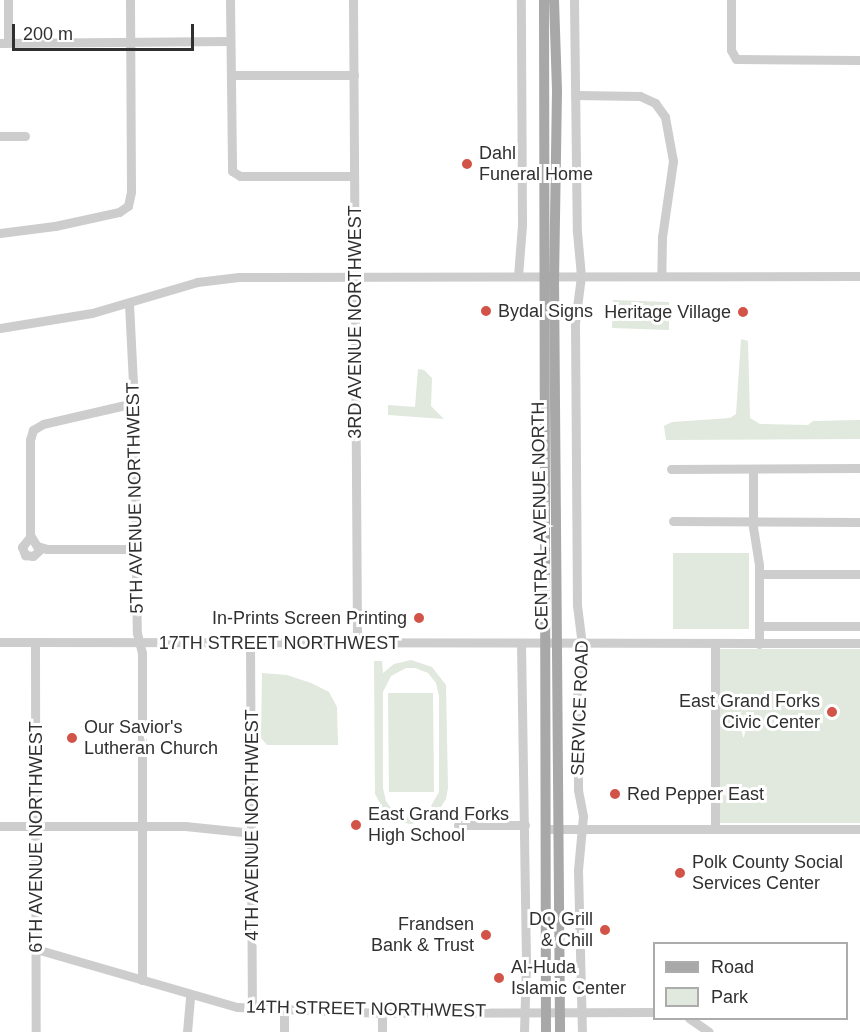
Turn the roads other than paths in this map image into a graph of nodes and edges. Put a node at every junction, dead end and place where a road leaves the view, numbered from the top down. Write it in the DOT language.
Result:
graph roads {
  1 [pos="8,0"];
  2 [pos="130,0"];
  3 [pos="230,0"];
  4 [pos="353,0"];
  5 [pos="521,0"];
  6 [pos="544,0"];
  7 [pos="554,0"];
  8 [pos="574,0"];
  9 [pos="731,0"];
  10 [pos="230,41"];
  11 [pos="130,42"];
  12 [pos="4,43"];
  13 [pos="860,60"];
  14 [pos="231,75"];
  15 [pos="354,75"];
  16 [pos="575,95"];
  17 [pos="0,136"];
  18 [pos="25,136"];
  19 [pos="354,176"];
  20 [pos="0,233"];
  21 [pos="354,276"];
  22 [pos="518,276"];
  23 [pos="581,276"];
  24 [pos="661,276"];
  25 [pos="860,276"];
  26 [pos="548,277"];
  27 [pos="129,304"];
  28 [pos="0,328"];
  29 [pos="134,403"];
  30 [pos="860,468"];
  31 [pos="671,469"];
  32 [pos="753,469"];
  33 [pos="674,522"];
  34 [pos="753,522"];
  35 [pos="860,522"];
  36 [pos="30,537"];
  37 [pos="42,548"];
  38 [pos="137,549"];
  39 [pos="759,574"];
  40 [pos="860,574"];
  41 [pos="759,626"];
  42 [pos="860,626"];
  43 [pos="0,642"];
  44 [pos="35,642"];
  45 [pos="140,642"];
  46 [pos="250,642"];
  47 [pos="357,643"];
  48 [pos="521,643"];
  49 [pos="545,643"];
  50 [pos="582,643"];
  51 [pos="860,643"];
  52 [pos="558,644"];
  53 [pos="714,644"];
  54 [pos="759,644"];
  55 [pos="143,825"];
  56 [pos="458,825"];
  57 [pos="525,825"];
  58 [pos="0,826"];
  59 [pos="36,826"];
  60 [pos="715,828"];
  61 [pos="860,828"];
  62 [pos="560,829"];
  63 [pos="583,829"];
  64 [pos="546,830"];
  65 [pos="253,833"];
  66 [pos="36,949"];
  67 [pos="142,980"];
  68 [pos="190,994"];
  69 [pos="252,1007"];
  70 [pos="284,1008"];
  71 [pos="546,1011"];
  72 [pos="560,1011"];
  73 [pos="583,1011"];
  74 [pos="382,1012"];
  75 [pos="523,1012"];
  76 [pos="653,1012"];
  77 [pos="692,1020"];
  78 [pos="36,1032"];
  79 [pos="187,1032"];
  80 [pos="284,1032"];
  81 [pos="382,1032"];
  82 [pos="524,1032"];
  83 [pos="546,1032"];
  84 [pos="560,1032"];
  85 [pos="582,1032"];
  86 [pos="709,1032"];
  1 -- 12 [label="street"];
  2 -- 11 [label="street"];
  3 -- 10 [label="street"];
  4 -- 15 [label="street, 3RD AVENUE NORTHWEST"];
  5 -- 22 [label="street"];
  6 -- 26 [label="main road, CENTRAL AVENUE NORTH"];
  7 -- 26 [label="main road, CENTRAL AVENUE NORTH"];
  8 -- 16 [label="street, SERVICE ROAD"];
  9 -- 13 [label="street"];
  10 -- 11 [label="street"];
  10 -- 14 [label="street"];
  11 -- 12 [label="street"];
  11 -- 20 [label="street"];
  14 -- 15 [label="street"];
  14 -- 19 [label="street"];
  15 -- 19 [label="street, 3RD AVENUE NORTHWEST"];
  16 -- 23 [label="street, SERVICE ROAD"];
  16 -- 24 [label="street"];
  17 -- 18 [label="street"];
  19 -- 21 [label="street, 3RD AVENUE NORTHWEST"];
  21 -- 22 [label="street"];
  21 -- 27 [label="street"];
  21 -- 47 [label="street, 3RD AVENUE NORTHWEST"];
  22 -- 26 [label="street"];
  23 -- 24 [label="street"];
  23 -- 26 [label="street"];
  23 -- 50 [label="street, SERVICE ROAD"];
  24 -- 25 [label="street"];
  26 -- 49 [label="main road, CENTRAL AVENUE NORTH"];
  26 -- 52 [label="main road, CENTRAL AVENUE NORTH"];
  27 -- 28 [label="street"];
  27 -- 29 [label="street, 5TH AVENUE NORTHWEST"];
  29 -- 36 [label="street"];
  29 -- 38 [label="street, 5TH AVENUE NORTHWEST"];
  30 -- 32 [label="street"];
  31 -- 32 [label="street"];
  32 -- 34 [label="street"];
  33 -- 34 [label="street"];
  34 -- 35 [label="street"];
  34 -- 39 [label="street"];
  36 -- 37 [label="street"];
  36 -- 37 [label="street"];
  37 -- 38 [label="street"];
  38 -- 45 [label="street, 5TH AVENUE NORTHWEST"];
  39 -- 40 [label="street"];
  39 -- 41 [label="street"];
  41 -- 42 [label="street"];
  41 -- 54 [label="street"];
  43 -- 44 [label="street, 17TH STREET NORTHWEST"];
  44 -- 45 [label="street, 17TH STREET NORTHWEST"];
  44 -- 59 [label="street, 6TH AVENUE NORTHWEST"];
  45 -- 46 [label="street, 17TH STREET NORTHWEST"];
  45 -- 55 [label="street, 5TH AVENUE NORTHWEST"];
  46 -- 47 [label="street, 17TH STREET NORTHWEST"];
  46 -- 65 [label="street, 4TH AVENUE NORTHWEST"];
  47 -- 48 [label="street, 17TH STREET NORTHWEST"];
  48 -- 49 [label="street, 17TH STREET NORTHWEST"];
  48 -- 57 [label="street"];
  49 -- 52 [label="street, 17TH STREET NORTHWEST"];
  49 -- 64 [label="main road, CENTRAL AVENUE NORTH"];
  50 -- 52 [label="street, 17TH STREET NORTHWEST"];
  50 -- 53 [label="street, 17TH STREET NORTHWEST"];
  50 -- 63 [label="street, SERVICE ROAD"];
  51 -- 54 [label="street, 17TH STREET NORTHWEST"];
  52 -- 62 [label="main road, CENTRAL AVENUE NORTH"];
  53 -- 54 [label="street, 17TH STREET NORTHWEST"];
  53 -- 60 [label="street"];
  55 -- 59 [label="street"];
  55 -- 65 [label="street"];
  55 -- 67 [label="street, 5TH AVENUE NORTHWEST"];
  56 -- 57 [label="street"];
  57 -- 75 [label="street"];
  58 -- 59 [label="street"];
  59 -- 66 [label="street, 6TH AVENUE NORTHWEST"];
  60 -- 61 [label="street"];
  60 -- 63 [label="street"];
  62 -- 63 [label="street"];
  62 -- 64 [label="street"];
  62 -- 72 [label="main road, CENTRAL AVENUE NORTH"];
  63 -- 73 [label="street, SERVICE ROAD"];
  64 -- 71 [label="main road, CENTRAL AVENUE NORTH"];
  65 -- 69 [label="street, 4TH AVENUE NORTHWEST"];
  66 -- 67 [label="street, 14TH STREET NORTHWEST"];
  66 -- 78 [label="street, 6TH AVENUE NORTHWEST"];
  67 -- 68 [label="street, 14TH STREET NORTHWEST"];
  68 -- 69 [label="street, 14TH STREET NORTHWEST"];
  68 -- 79 [label="street"];
  69 -- 70 [label="street, 14TH STREET NORTHWEST"];
  70 -- 74 [label="street, 14TH STREET NORTHWEST"];
  70 -- 80 [label="street"];
  71 -- 72 [label="street, 14TH STREET NORTHWEST"];
  71 -- 75 [label="street, 14TH STREET NORTHWEST"];
  71 -- 83 [label="main road, CENTRAL AVENUE NORTH"];
  72 -- 73 [label="street, 14TH STREET NORTHWEST"];
  72 -- 84 [label="main road, CENTRAL AVENUE NORTH"];
  73 -- 76 [label="street, 14TH STREET NORTHWEST"];
  73 -- 85 [label="street, SERVICE ROAD"];
  74 -- 75 [label="street, 14TH STREET NORTHWEST"];
  74 -- 81 [label="street"];
  75 -- 82 [label="street"];
  77 -- 86 [label="street"];
}
